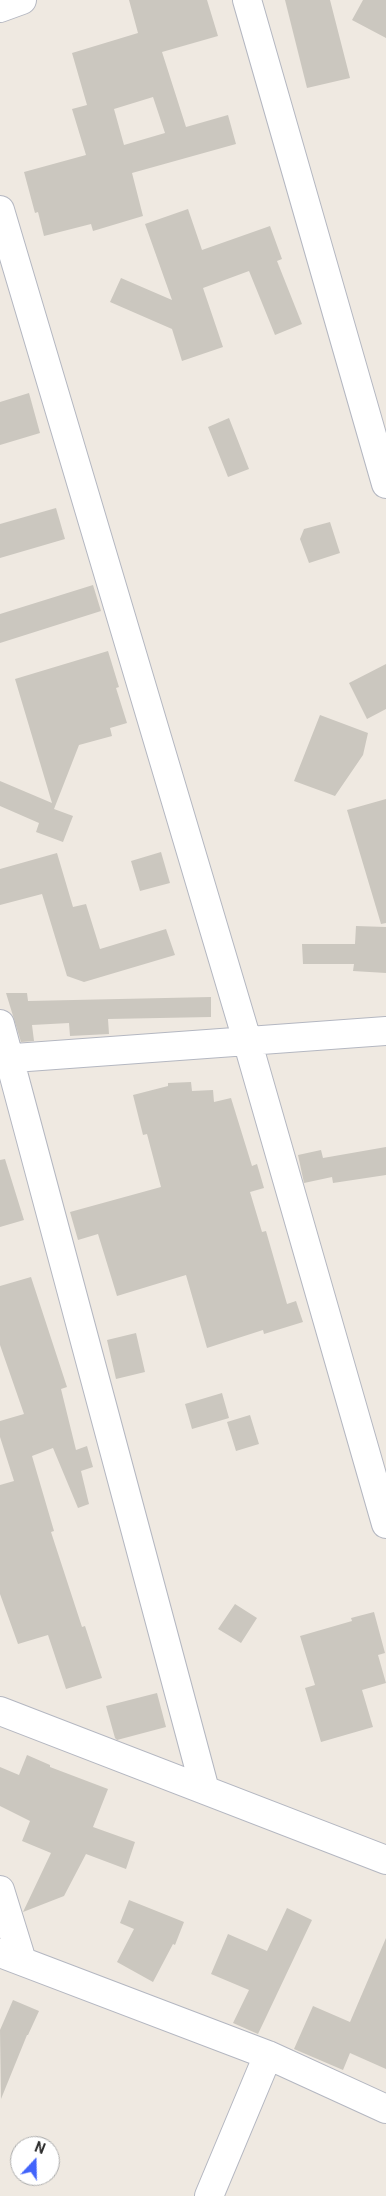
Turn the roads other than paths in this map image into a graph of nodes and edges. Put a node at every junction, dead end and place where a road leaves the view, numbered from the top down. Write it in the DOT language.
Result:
graph roads {
  1 [pos="22,0"];
  2 [pos="247,0"];
  3 [pos="0,8"];
  4 [pos="0,210"];
  5 [pos="386,484"];
  6 [pos="0,1024"];
  7 [pos="386,1031"];
  8 [pos="247,1040"];
  9 [pos="5,1059"];
  10 [pos="386,1524"];
  11 [pos="0,1711"];
  12 [pos="205,1790"];
  13 [pos="386,1860"];
  14 [pos="0,1890"];
  15 [pos="11,1957"];
  16 [pos="268,2055"];
  17 [pos="386,2109"];
  18 [pos="209,2196"];
  1 -- 3 [label="street"];
  2 -- 5 [label="street"];
  4 -- 8 [label="street"];
  6 -- 9 [label="street"];
  7 -- 8 [label="street"];
  8 -- 9 [label="street"];
  8 -- 10 [label="street"];
  9 -- 12 [label="street"];
  11 -- 12 [label="street"];
  12 -- 13 [label="street"];
  14 -- 15 [label="street"];
  15 -- 16 [label="street"];
  16 -- 17 [label="street"];
  16 -- 18 [label="street"];
}
